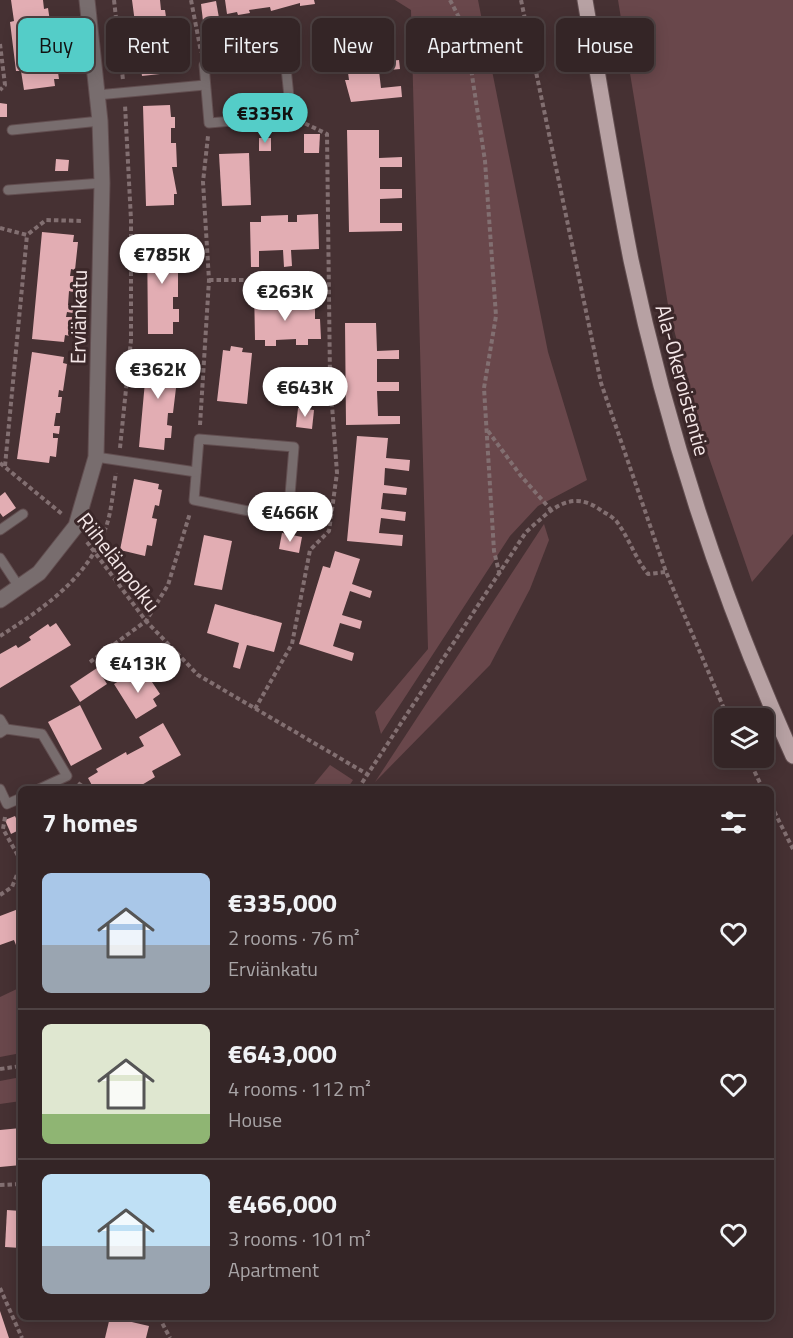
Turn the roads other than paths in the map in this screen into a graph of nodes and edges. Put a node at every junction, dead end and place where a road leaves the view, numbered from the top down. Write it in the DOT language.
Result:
graph roads {
  1 [pos="87,0"];
  2 [pos="585,0"];
  3 [pos="205,86"];
  4 [pos="97,94"];
  5 [pos="100,121"];
  6 [pos="12,130"];
  7 [pos="102,183"];
  8 [pos="8,190"];
  9 [pos="96,457"];
  10 [pos="196,472"];
  11 [pos="23,514"];
  12 [pos="0,530"];
  13 [pos="0,558"];
  14 [pos="19,587"];
  15 [pos="0,600"];
  16 [pos="0,719"];
  17 [pos="3,731"];
  18 [pos="793,756"];
  19 [pos="45,786"];
  20 [pos="0,789"];
  21 [pos="18,799"];
  1 -- 4 [label="street, Erviänkatu"];
  2 -- 18 [label="main road, Ala-Okeroistentie"];
  3 -- 3 [label="lane"];
  3 -- 4 [label="lane"];
  4 -- 5 [label="street, Erviänkatu"];
  5 -- 6 [label="lane"];
  5 -- 7 [label="street, Erviänkatu"];
  7 -- 8 [label="lane"];
  7 -- 9 [label="street, Erviänkatu"];
  9 -- 10 [label="lane"];
  9 -- 14 [label="street, Erviänkatu"];
  10 -- 10 [label="lane"];
  11 -- 12 [label="lane"];
  13 -- 14 [label="lane"];
  14 -- 15 [label="street, Erviänkatu"];
  16 -- 17 [label="lane"];
  17 -- 19 [label="lane"];
  20 -- 21 [label="lane"];
}
